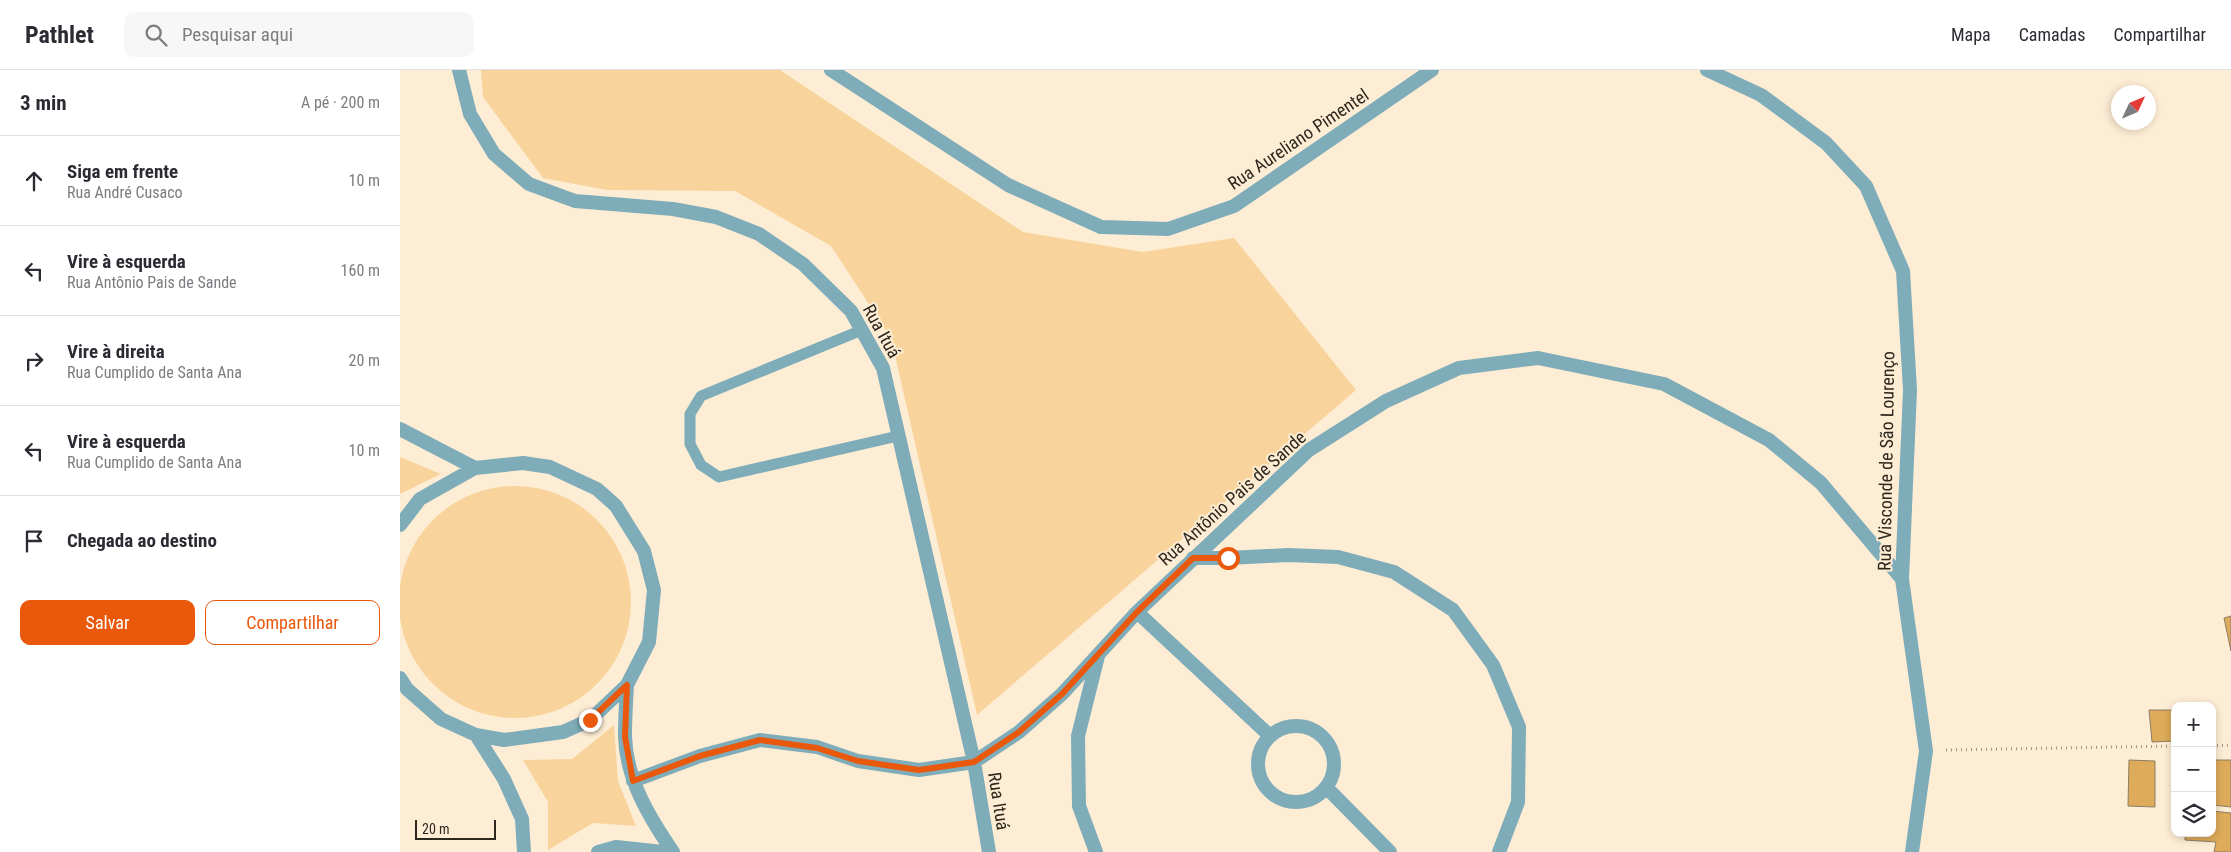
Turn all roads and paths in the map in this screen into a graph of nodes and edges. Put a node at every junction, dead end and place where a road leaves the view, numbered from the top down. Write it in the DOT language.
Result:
graph roads {
  1 [pos="459,70"];
  2 [pos="831,70"];
  3 [pos="1432,70"];
  4 [pos="1706,70"];
  5 [pos="862,330"];
  6 [pos="400,429"];
  7 [pos="898,436"];
  8 [pos="475,468"];
  9 [pos="400,525"];
  10 [pos="1193,558"];
  11 [pos="1902,579"];
  12 [pos="1137,612"];
  13 [pos="1099,654"];
  14 [pos="400,678"];
  15 [pos="627,685"];
  16 [pos="476,735"];
  17 [pos="1270,736"];
  18 [pos="2231,745"];
  19 [pos="2171,746"];
  20 [pos="2216,746"];
  21 [pos="1926,751"];
  22 [pos="974,762"];
  23 [pos="633,781"];
  24 [pos="1326,787"];
  25 [pos="524,852"];
  26 [pos="598,852"];
  27 [pos="663,852"];
  28 [pos="673,852"];
  29 [pos="988,852"];
  30 [pos="1096,852"];
  31 [pos="1390,852"];
  32 [pos="1500,852"];
  33 [pos="1912,852"];
  1 -- 5 [label="street, Rua Ituá"];
  2 -- 3 [label="street, Rua Aureliano Pimentel"];
  4 -- 11 [label="street, Rua Visconde de São Lourenço"];
  5 -- 7 [label="street, Rua Ituá"];
  5 -- 7 [label="lane"];
  6 -- 8 [label="street"];
  7 -- 22 [label="street, Rua Ituá"];
  8 -- 9 [label="street"];
  8 -- 15 [label="street"];
  10 -- 11 [label="street, Rua Antônio Pais de Sande"];
  10 -- 12 [label="street, Rua Antônio Pais de Sande"];
  10 -- 32 [label="street"];
  11 -- 21 [label="street, Rua Visconde de São Lourenço"];
  12 -- 13 [label="street, Rua Antônio Pais de Sande"];
  12 -- 17 [label="street"];
  13 -- 22 [label="street, Rua Antônio Pais de Sande"];
  13 -- 30 [label="street"];
  14 -- 16 [label="street"];
  15 -- 16 [label="street"];
  15 -- 23 [label="street"];
  16 -- 25 [label="street"];
  17 -- 24 [label="street"];
  17 -- 24 [label="street"];
  18 -- 20 [label="path"];
  19 -- 21 [label="path"];
  21 -- 33 [label="street, Rua Visconde de São Lourenço"];
  22 -- 23 [label="street, Rua Antônio Pais de Sande"];
  22 -- 29 [label="street, Rua Ituá"];
  23 -- 28 [label="street"];
  24 -- 31 [label="street"];
  26 -- 27 [label="street"];
}
